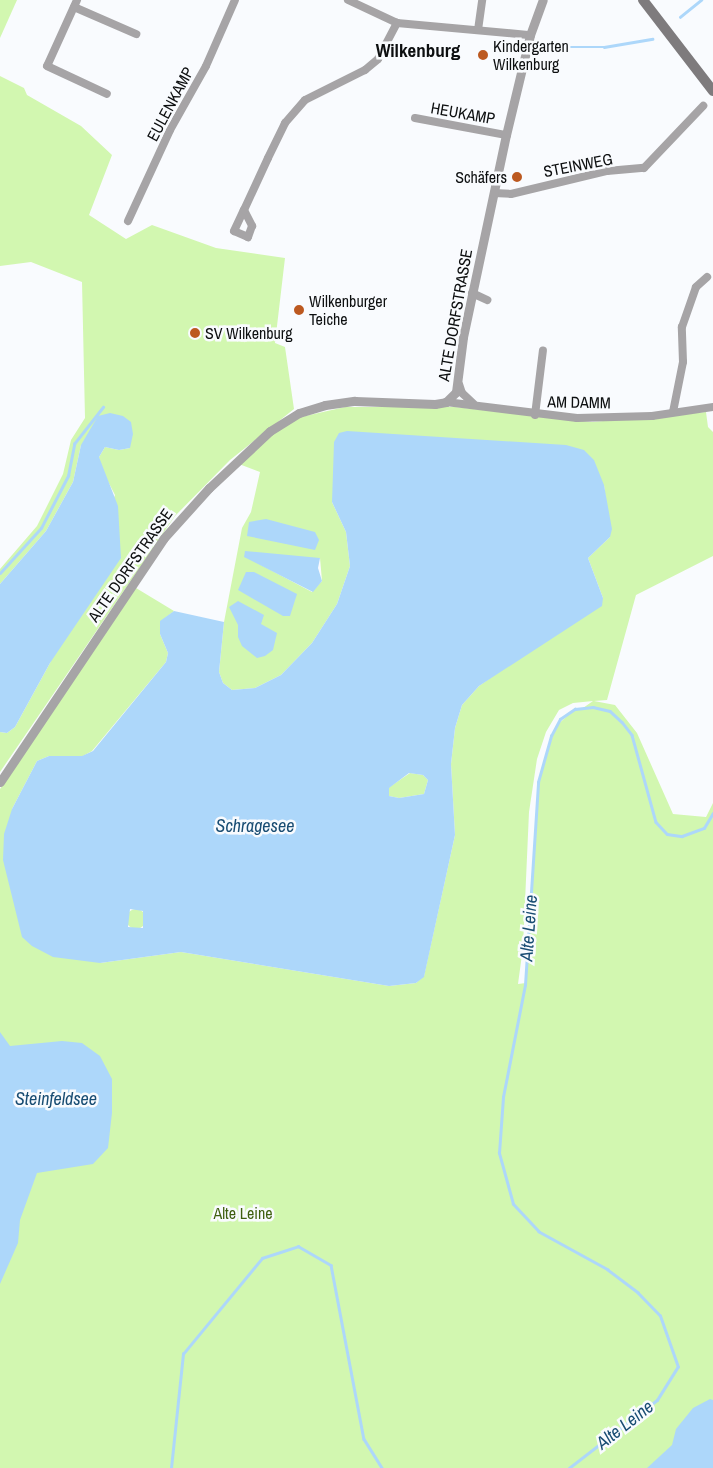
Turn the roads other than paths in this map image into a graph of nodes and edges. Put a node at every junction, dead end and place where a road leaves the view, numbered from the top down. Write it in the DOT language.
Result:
graph roads {
  1 [pos="235,0"];
  2 [pos="348,0"];
  3 [pos="482,0"];
  4 [pos="543,0"];
  5 [pos="643,0"];
  6 [pos="76,3"];
  7 [pos="397,24"];
  8 [pos="478,30"];
  9 [pos="136,34"];
  10 [pos="530,36"];
  11 [pos="713,91"];
  12 [pos="107,94"];
  13 [pos="703,106"];
  14 [pos="415,118"];
  15 [pos="506,135"];
  16 [pos="494,193"];
  17 [pos="244,210"];
  18 [pos="128,221"];
  19 [pos="707,277"];
  20 [pos="472,293"];
  21 [pos="487,300"];
  22 [pos="543,350"];
  23 [pos="459,384"];
  24 [pos="446,402"];
  25 [pos="478,406"];
  26 [pos="713,407"];
  27 [pos="673,412"];
  28 [pos="535,415"];
  29 [pos="0,782"];
  1 -- 18 [label="street, EULENKAMP"];
  2 -- 7 [label="street"];
  3 -- 8 [label="street"];
  4 -- 10 [label="street, ALTE DORFSTRASSE"];
  5 -- 11 [label="main road"];
  6 -- 9 [label="street"];
  6 -- 12 [label="street"];
  7 -- 8 [label="street"];
  7 -- 17 [label="street"];
  8 -- 10 [label="street"];
  10 -- 15 [label="street, ALTE DORFSTRASSE"];
  13 -- 16 [label="street, STEINWEG"];
  14 -- 15 [label="street, HEUKAMP"];
  15 -- 16 [label="street, ALTE DORFSTRASSE"];
  16 -- 20 [label="street, ALTE DORFSTRASSE"];
  19 -- 27 [label="street"];
  20 -- 21 [label="street"];
  20 -- 23 [label="street, ALTE DORFSTRASSE"];
  22 -- 28 [label="street"];
  23 -- 24 [label="street, ALTE DORFSTRASSE"];
  23 -- 25 [label="street"];
  24 -- 25 [label="street, AM DAMM"];
  24 -- 29 [label="street, ALTE DORFSTRASSE"];
  25 -- 28 [label="street, AM DAMM"];
  26 -- 27 [label="street, AM DAMM"];
  27 -- 28 [label="street, AM DAMM"];
}
